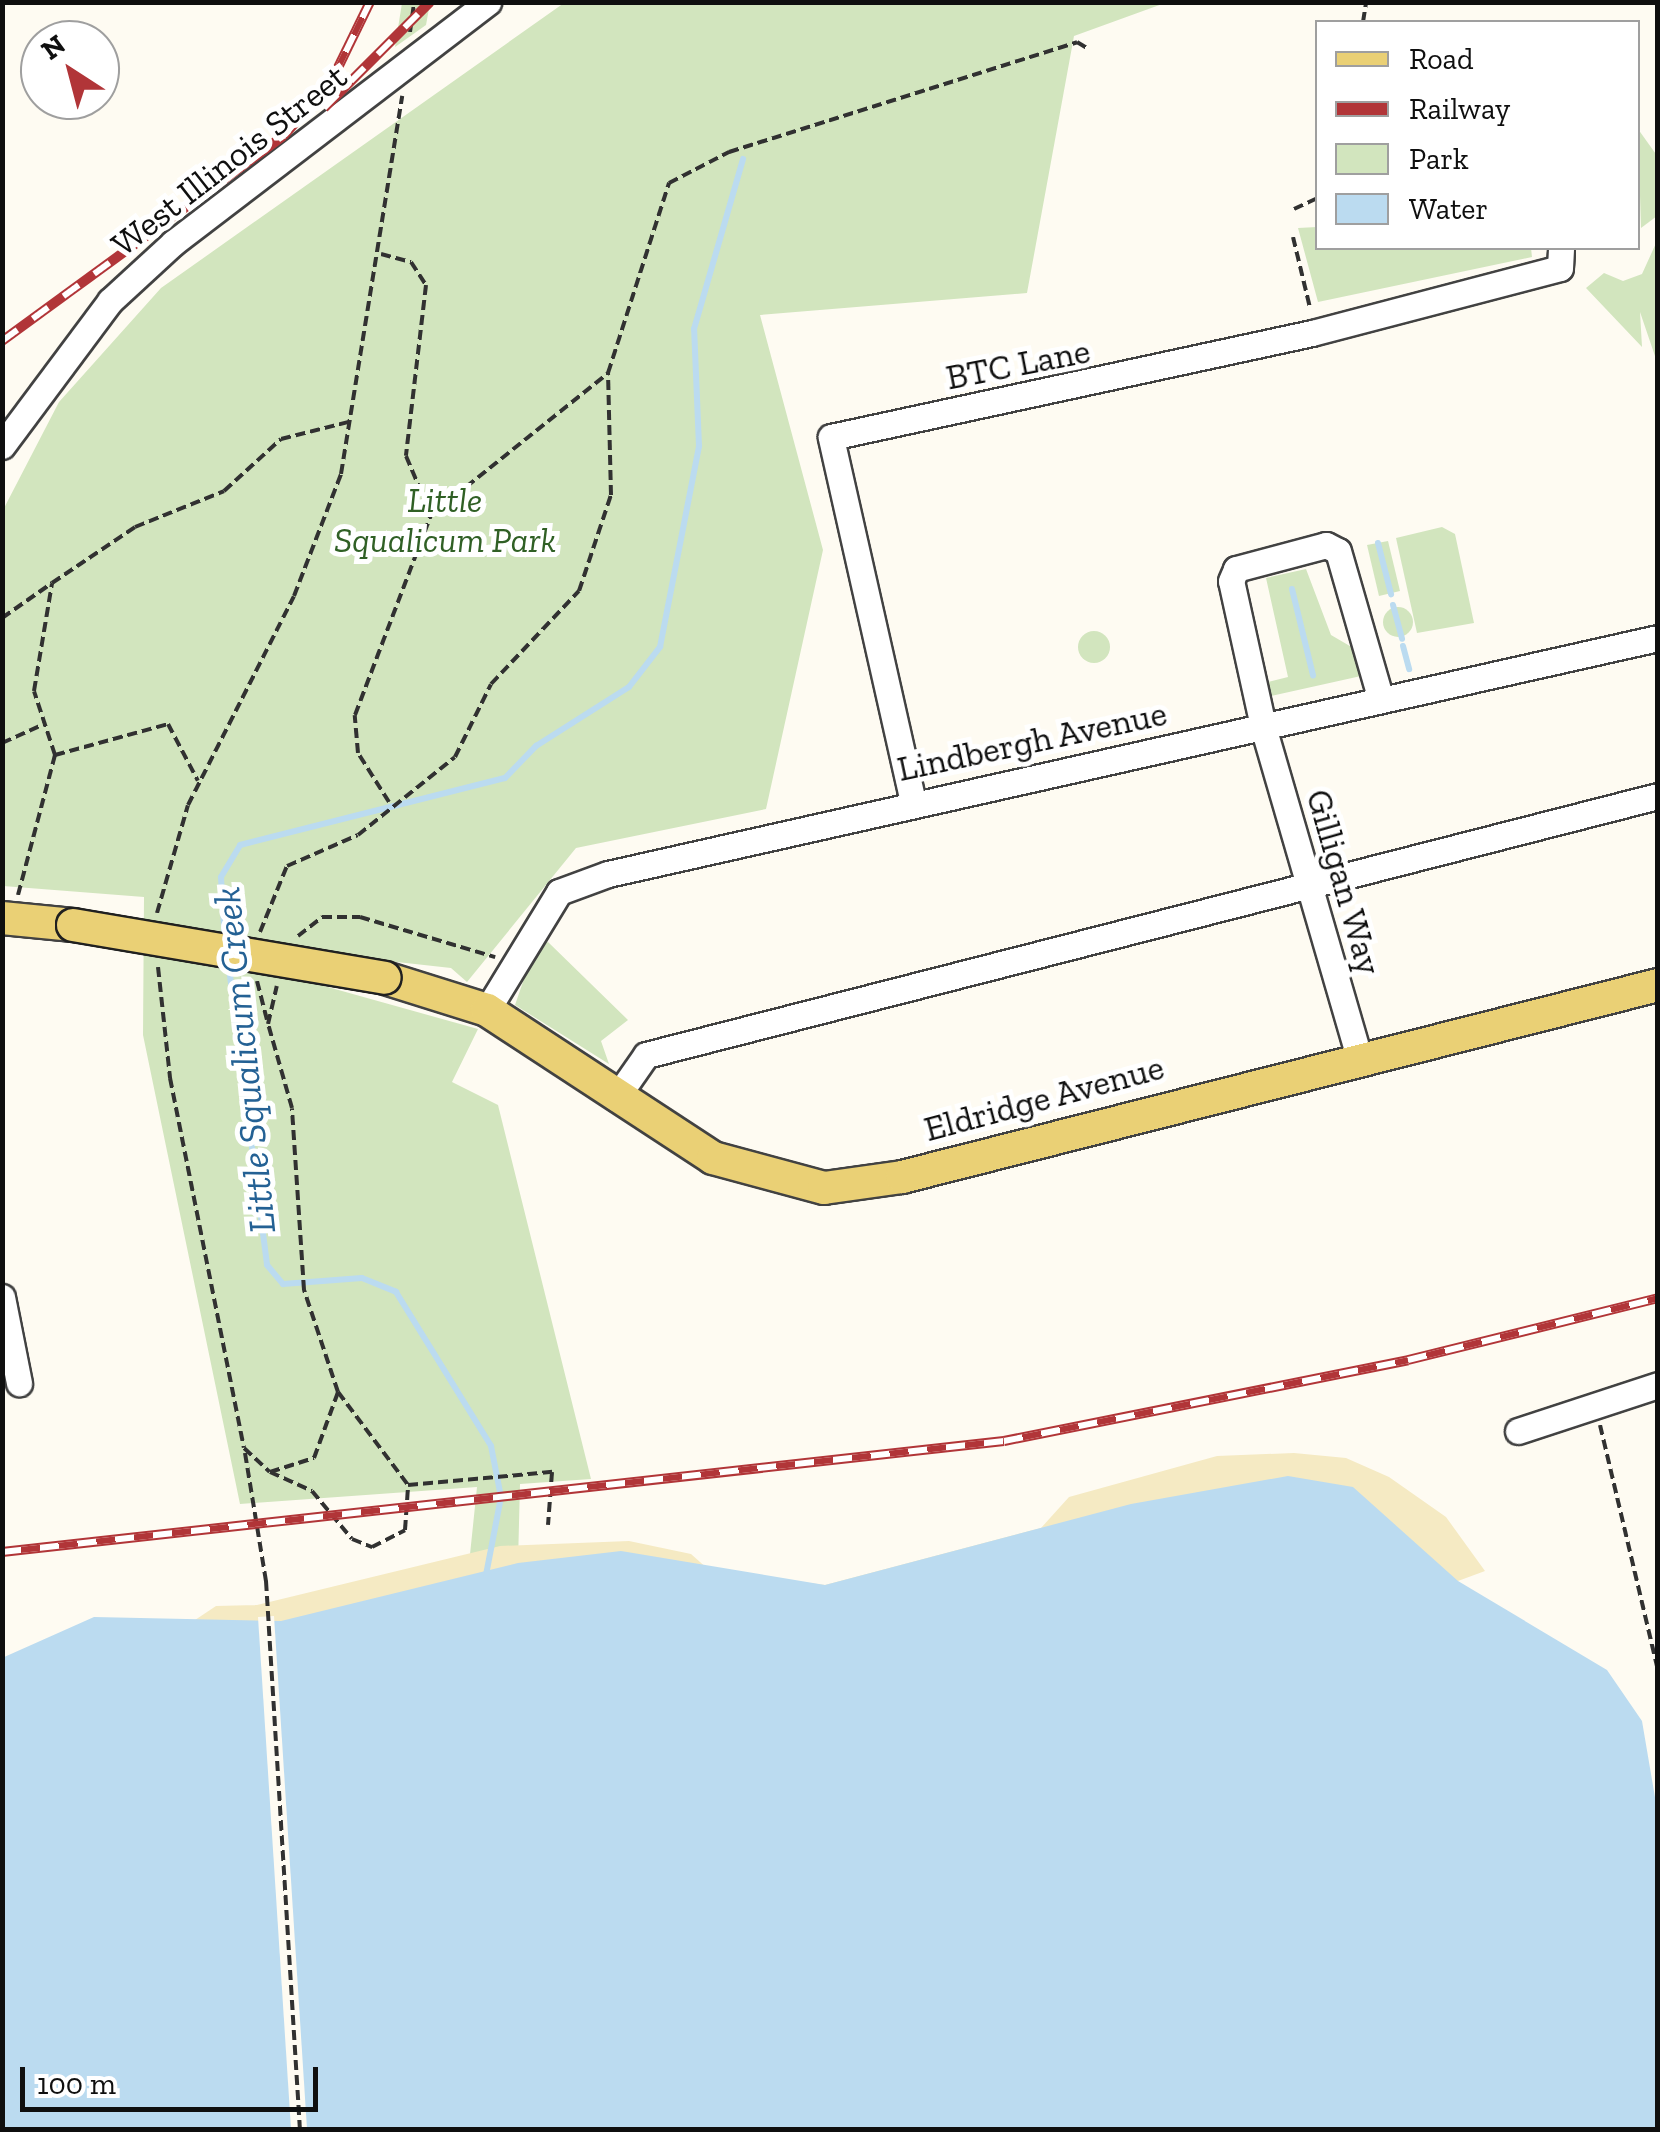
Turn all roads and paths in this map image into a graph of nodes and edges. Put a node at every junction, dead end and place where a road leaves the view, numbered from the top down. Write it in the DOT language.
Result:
graph roads {
  1 [pos="488,2"];
  2 [pos="1087,48"];
  3 [pos="407,62"];
  4 [pos="1315,199"];
  5 [pos="1294,209"];
  6 [pos="1293,237"];
  7 [pos="1561,250"];
  8 [pos="381,254"];
  9 [pos="1310,298"];
  10 [pos="608,373"];
  11 [pos="352,421"];
  12 [pos="2,446"];
  13 [pos="431,516"];
  14 [pos="52,584"];
  15 [pos="2,618"];
  16 [pos="1658,638"];
  17 [pos="1380,700"];
  18 [pos="46,723"];
  19 [pos="1263,726"];
  20 [pos="2,742"];
  21 [pos="55,755"];
  22 [pos="199,784"];
  23 [pos="1658,796"];
  24 [pos="913,802"];
  25 [pos="390,803"];
  26 [pos="1308,884"];
  27 [pos="9,919"];
  28 [pos="157,934"];
  29 [pos="295,940"];
  30 [pos="258,948"];
  31 [pos="157,952"];
  32 [pos="256,961"];
  33 [pos="512,965"];
  34 [pos="278,980"];
  35 [pos="1658,985"];
  36 [pos="487,1010"];
  37 [pos="268,1024"];
  38 [pos="1359,1057"];
  39 [pos="616,1098"];
  40 [pos="2,1296"];
  41 [pos="19,1383"];
  42 [pos="1658,1386"];
  43 [pos="338,1392"];
  44 [pos="1594,1406"];
  45 [pos="1518,1431"];
  46 [pos="244,1448"];
  47 [pos="270,1472"];
  48 [pos="408,1485"];
  49 [pos="548,1524"];
  50 [pos="1658,1671"];
  51 [pos="300,2130"];
  1 -- 3 [label="street, West Illinois Street"];
  2 -- 10 [label="path"];
  3 -- 8 [label="path"];
  3 -- 12 [label="street, West Illinois Street"];
  4 -- 5 [label="path"];
  6 -- 9 [label="path"];
  7 -- 24 [label="street, BTC Lane"];
  8 -- 11 [label="path"];
  8 -- 13 [label="path"];
  10 -- 13 [label="path"];
  10 -- 25 [label="path"];
  11 -- 14 [label="path"];
  11 -- 22 [label="path"];
  13 -- 25 [label="path"];
  14 -- 15 [label="path"];
  14 -- 18 [label="path"];
  16 -- 17 [label="street, Lindbergh Avenue"];
  17 -- 19 [label="street, Lindbergh Avenue"];
  17 -- 19 [label="street, Gilligan Way"];
  18 -- 20 [label="path"];
  18 -- 21 [label="path"];
  19 -- 24 [label="street, Lindbergh Avenue"];
  19 -- 26 [label="street, Gilligan Way"];
  21 -- 22 [label="path"];
  21 -- 27 [label="path"];
  22 -- 28 [label="path"];
  23 -- 26 [label="street"];
  24 -- 33 [label="street, Lindbergh Avenue"];
  25 -- 30 [label="path"];
  26 -- 38 [label="street, Gilligan Way"];
  26 -- 39 [label="street"];
  27 -- 36 [label="main road, Eldridge Avenue, bridge"];
  29 -- 33 [label="path"];
  31 -- 46 [label="path"];
  32 -- 37 [label="path"];
  33 -- 36 [label="street, Lindbergh Avenue"];
  34 -- 37 [label="path"];
  35 -- 38 [label="main road, Eldridge Avenue"];
  36 -- 39 [label="main road, Eldridge Avenue"];
  37 -- 43 [label="path"];
  38 -- 39 [label="main road, Eldridge Avenue"];
  40 -- 41 [label="street"];
  42 -- 44 [label="street"];
  43 -- 47 [label="path"];
  43 -- 48 [label="path"];
  44 -- 45 [label="street"];
  44 -- 50 [label="path"];
  46 -- 47 [label="path"];
  46 -- 51 [label="path"];
  47 -- 48 [label="path"];
  48 -- 49 [label="path"];
}
